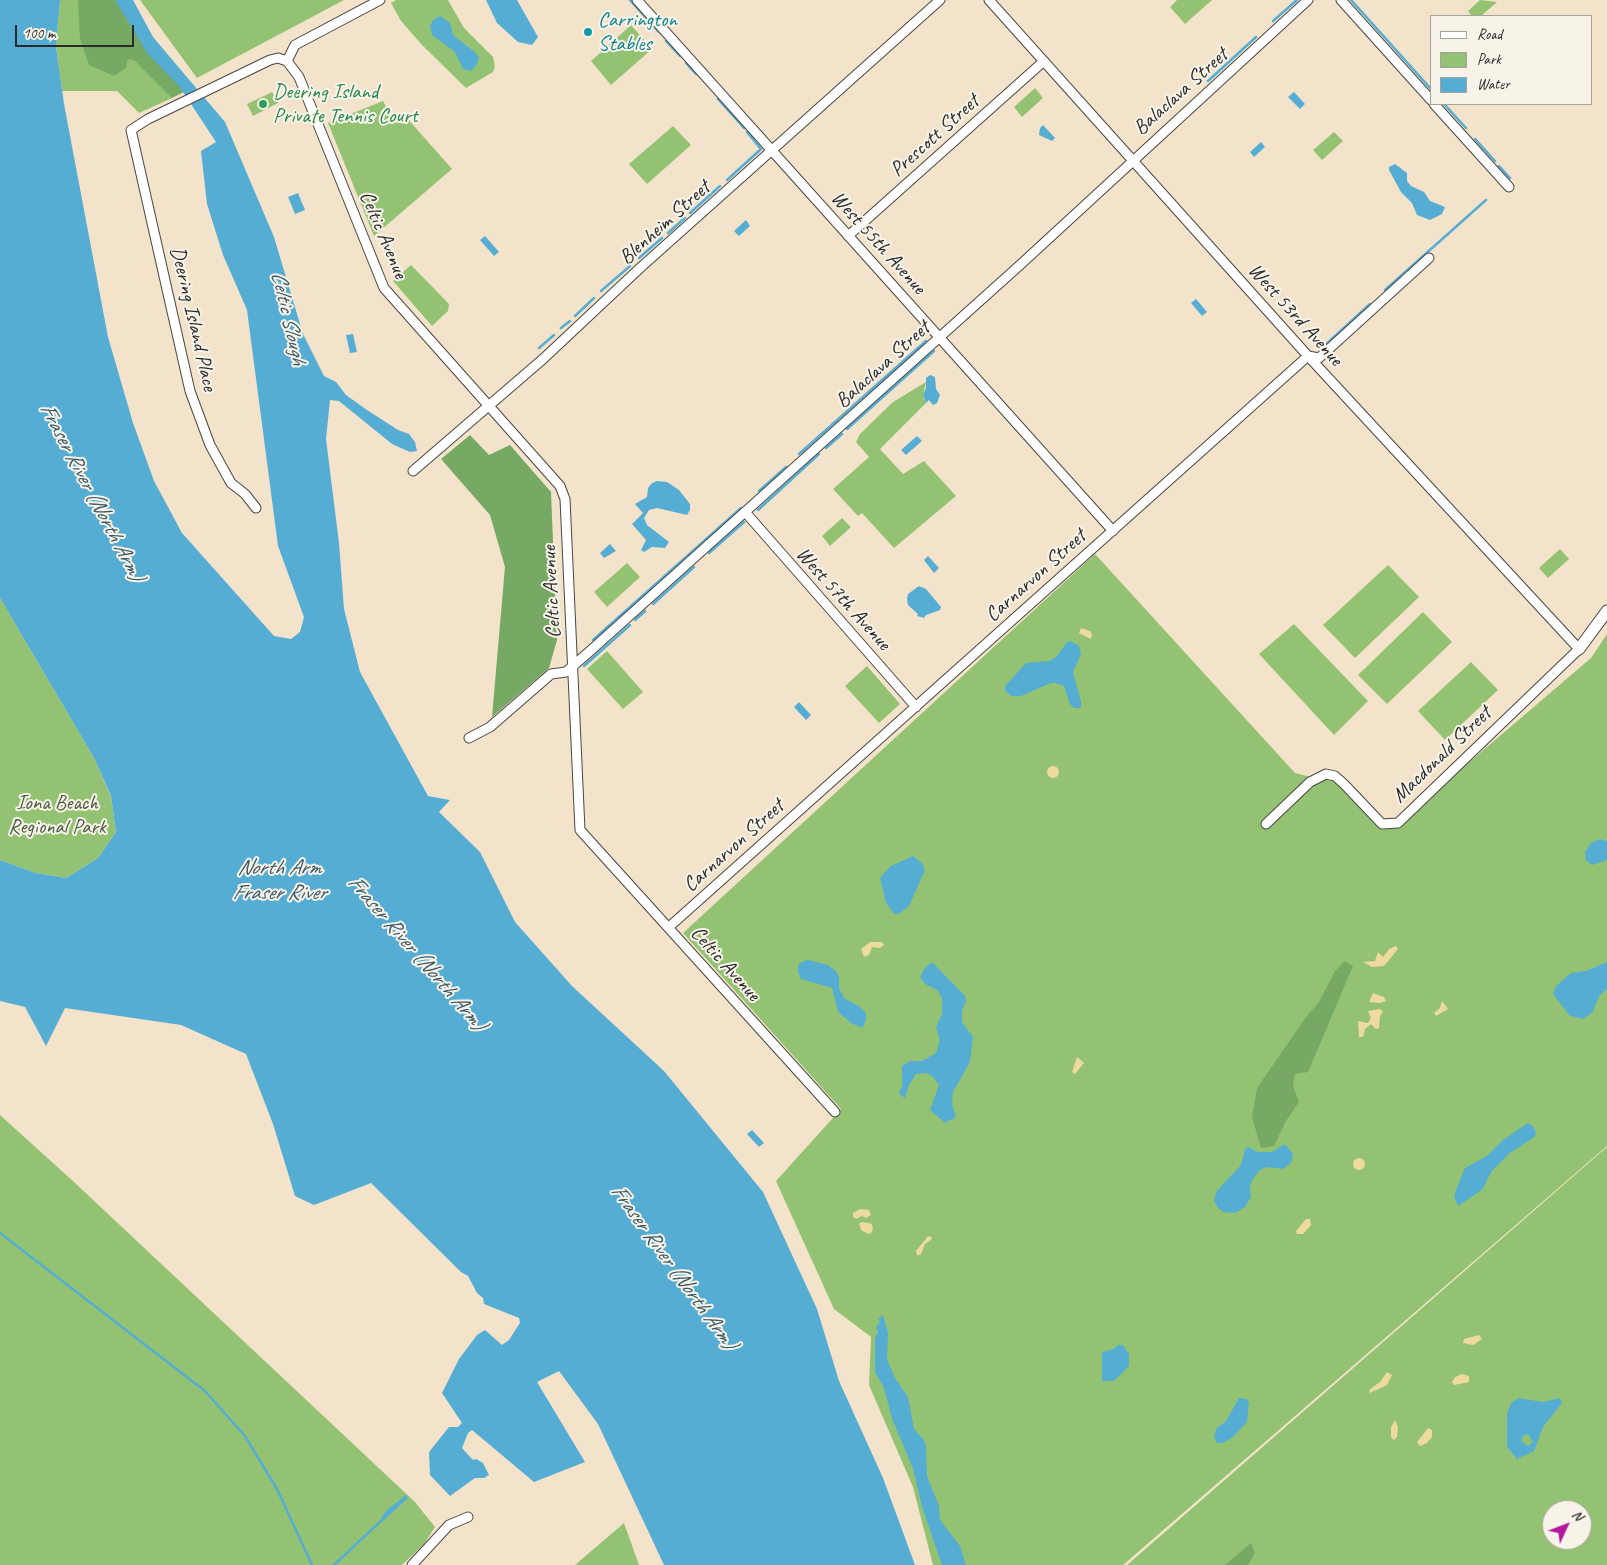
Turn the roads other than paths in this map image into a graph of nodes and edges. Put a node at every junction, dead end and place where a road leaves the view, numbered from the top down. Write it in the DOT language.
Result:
graph roads {
  1 [pos="380,0"];
  2 [pos="637,0"];
  3 [pos="940,0"];
  4 [pos="989,0"];
  5 [pos="1308,0"];
  6 [pos="1340,0"];
  7 [pos="287,61"];
  8 [pos="1044,61"];
  9 [pos="1430,99"];
  10 [pos="1435,105"];
  11 [pos="772,151"];
  12 [pos="1133,160"];
  13 [pos="1509,187"];
  14 [pos="848,236"];
  15 [pos="1429,258"];
  16 [pos="939,337"];
  17 [pos="1308,356"];
  18 [pos="490,407"];
  19 [pos="413,471"];
  20 [pos="256,508"];
  21 [pos="746,513"];
  22 [pos="1113,531"];
  23 [pos="1607,611"];
  24 [pos="1578,649"];
  25 [pos="573,667"];
  26 [pos="916,707"];
  27 [pos="469,738"];
  28 [pos="1266,824"];
  29 [pos="669,927"];
  30 [pos="834,1112"];
  31 [pos="468,1517"];
  32 [pos="412,1565"];
  1 -- 7 [label="street"];
  2 -- 11 [label="street, West 55th Avenue"];
  3 -- 11 [label="street, Blenheim Street"];
  4 -- 8 [label="street, West 53rd Avenue"];
  5 -- 12 [label="street, Balaclava Street"];
  6 -- 9 [label="street"];
  7 -- 18 [label="street, Celtic Avenue"];
  7 -- 20 [label="street, Deering Island Place"];
  8 -- 12 [label="street, West 53rd Avenue"];
  8 -- 14 [label="street, Prescott Street"];
  10 -- 13 [label="street"];
  11 -- 14 [label="street, West 55th Avenue"];
  11 -- 18 [label="street, Blenheim Street"];
  12 -- 16 [label="street, Balaclava Street"];
  12 -- 17 [label="street, West 53rd Avenue"];
  14 -- 16 [label="street, West 55th Avenue"];
  15 -- 17 [label="street, Carnarvon Street"];
  16 -- 21 [label="street, Balaclava Street"];
  16 -- 22 [label="street, West 55th Avenue"];
  17 -- 22 [label="street, Carnarvon Street"];
  17 -- 24 [label="street, West 53rd Avenue"];
  18 -- 19 [label="street, Blenheim Street"];
  18 -- 25 [label="street, Celtic Avenue"];
  21 -- 25 [label="street, Balaclava Street"];
  21 -- 26 [label="street, West 57th Avenue"];
  22 -- 26 [label="street, Carnarvon Street"];
  23 -- 24 [label="street, Macdonald Street"];
  24 -- 28 [label="street, Macdonald Street"];
  25 -- 27 [label="street, Balaclava Street"];
  25 -- 29 [label="street, Celtic Avenue"];
  26 -- 29 [label="street, Carnarvon Street"];
  29 -- 30 [label="street, Celtic Avenue"];
  31 -- 32 [label="street"];
}
